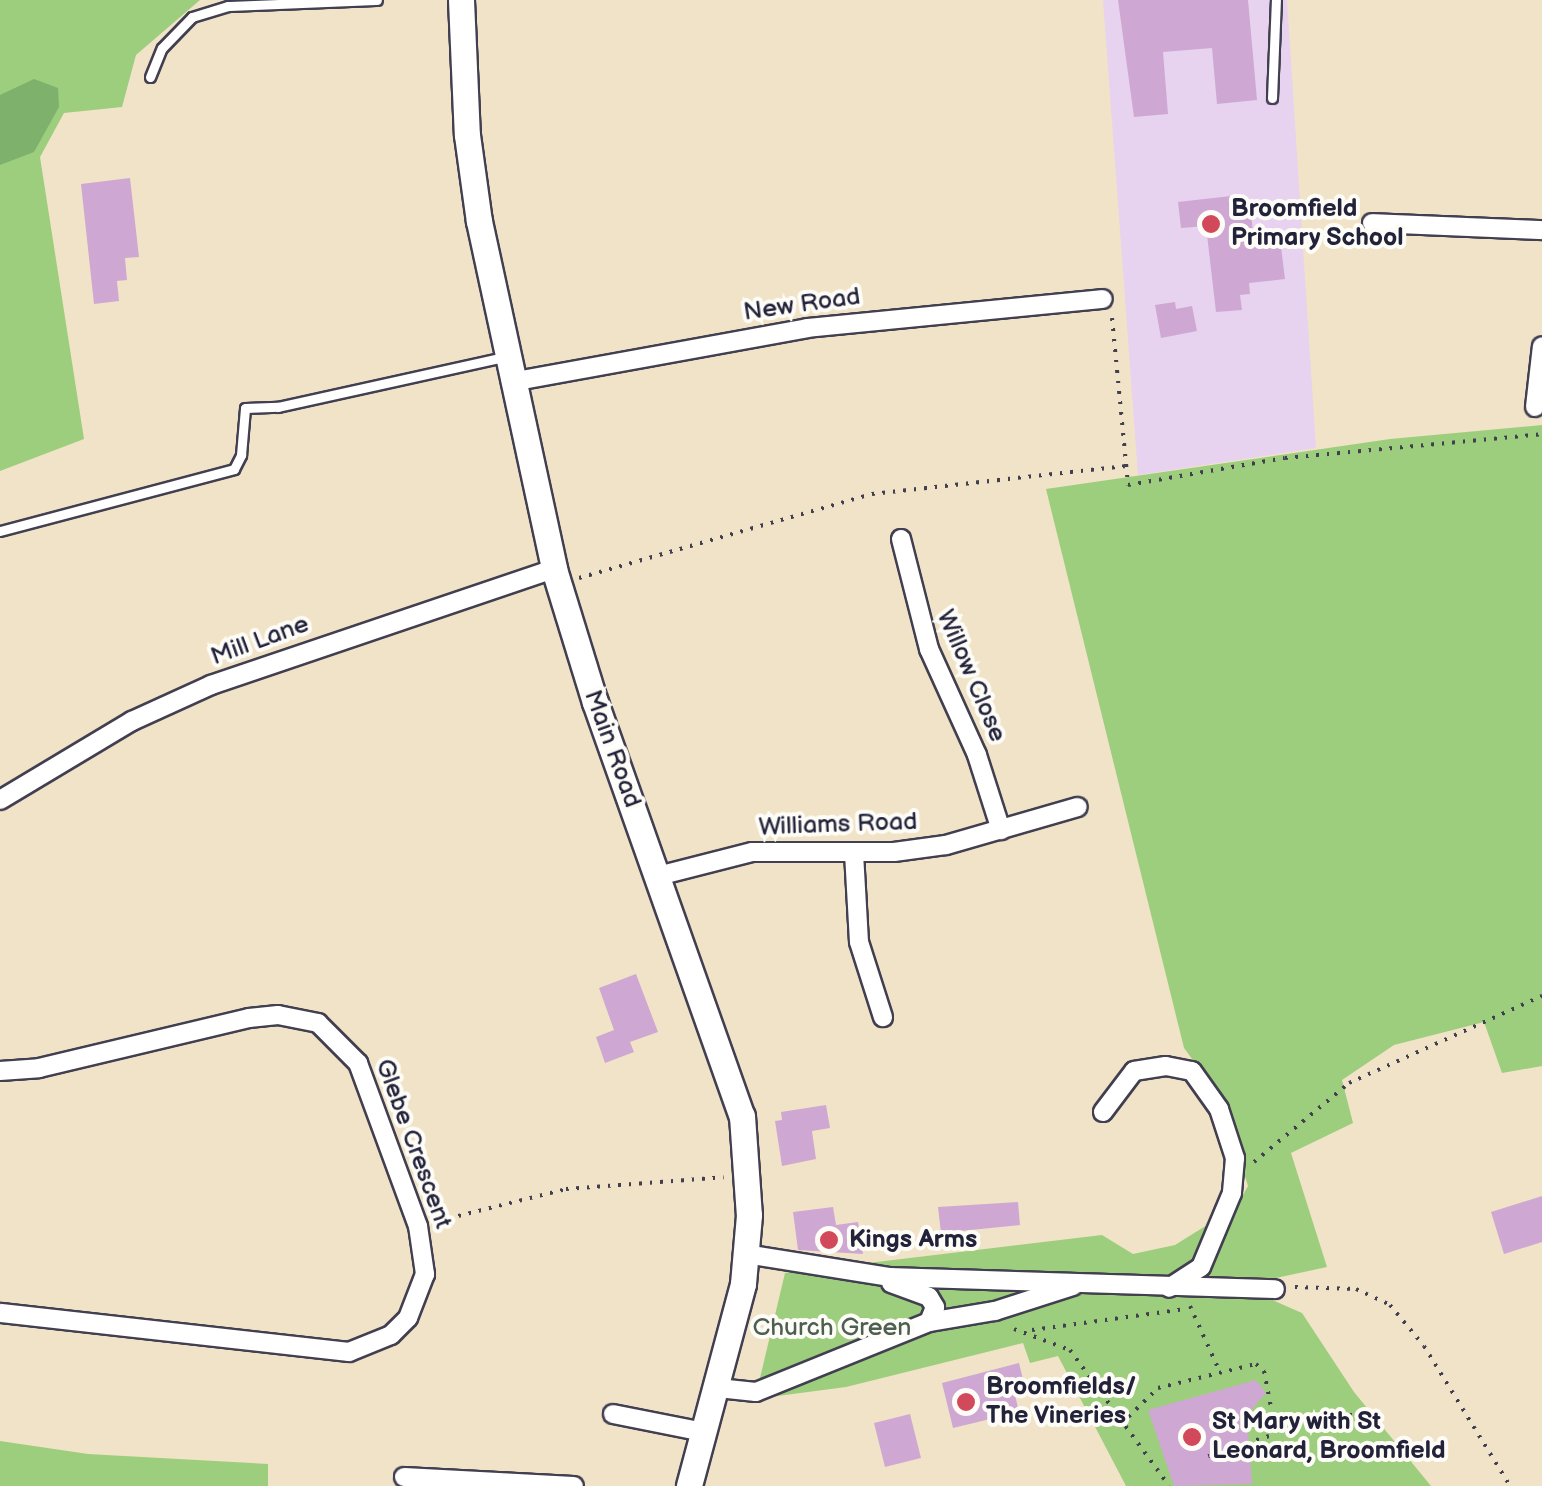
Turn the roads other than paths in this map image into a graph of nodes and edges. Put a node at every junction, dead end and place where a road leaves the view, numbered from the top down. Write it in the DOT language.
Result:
graph roads {
  1 [pos="377,0"];
  2 [pos="461,0"];
  3 [pos="1276,0"];
  4 [pos="150,78"];
  5 [pos="1272,98"];
  6 [pos="1372,223"];
  7 [pos="1542,230"];
  8 [pos="1103,299"];
  9 [pos="1542,346"];
  10 [pos="509,369"];
  11 [pos="1535,407"];
  12 [pos="0,531"];
  13 [pos="901,539"];
  14 [pos="565,574"];
  15 [pos="0,800"];
  16 [pos="1078,807"];
  17 [pos="1001,830"];
  18 [pos="854,853"];
  19 [pos="658,876"];
  20 [pos="882,1017"];
  21 [pos="0,1070"];
  22 [pos="1103,1112"];
  23 [pos="746,1254"];
  24 [pos="860,1274"];
  25 [pos="1077,1285"];
  26 [pos="1174,1289"];
  27 [pos="1275,1289"];
  28 [pos="0,1313"];
  29 [pos="929,1322"];
  30 [pos="718,1388"];
  31 [pos="613,1414"];
  32 [pos="704,1432"];
  33 [pos="404,1476"];
  34 [pos="435,1482"];
  35 [pos="574,1486"];
  36 [pos="689,1486"];
  1 -- 4 [label="lane"];
  2 -- 10 [label="main road, Main Road"];
  3 -- 5 [label="lane"];
  6 -- 7 [label="street"];
  8 -- 10 [label="street, New Road"];
  9 -- 11 [label="street"];
  10 -- 12 [label="lane"];
  10 -- 14 [label="main road, Main Road"];
  13 -- 17 [label="street, Willow Close"];
  14 -- 15 [label="street, Mill Lane"];
  14 -- 19 [label="main road, Main Road"];
  16 -- 17 [label="street, Williams Road"];
  17 -- 18 [label="street, Williams Road"];
  18 -- 19 [label="street, Williams Road"];
  18 -- 20 [label="street"];
  19 -- 23 [label="main road, Main Road"];
  21 -- 28 [label="street, Glebe Crescent"];
  22 -- 26 [label="street"];
  23 -- 24 [label="street"];
  23 -- 30 [label="main road, Main Road"];
  24 -- 25 [label="street"];
  24 -- 29 [label="street"];
  25 -- 26 [label="street"];
  25 -- 29 [label="street"];
  26 -- 27 [label="street"];
  29 -- 30 [label="street"];
  30 -- 32 [label="main road, Main Road"];
  31 -- 32 [label="street"];
  32 -- 36 [label="main road, Main Road"];
  33 -- 34 [label="street"];
  34 -- 35 [label="street"];
}
